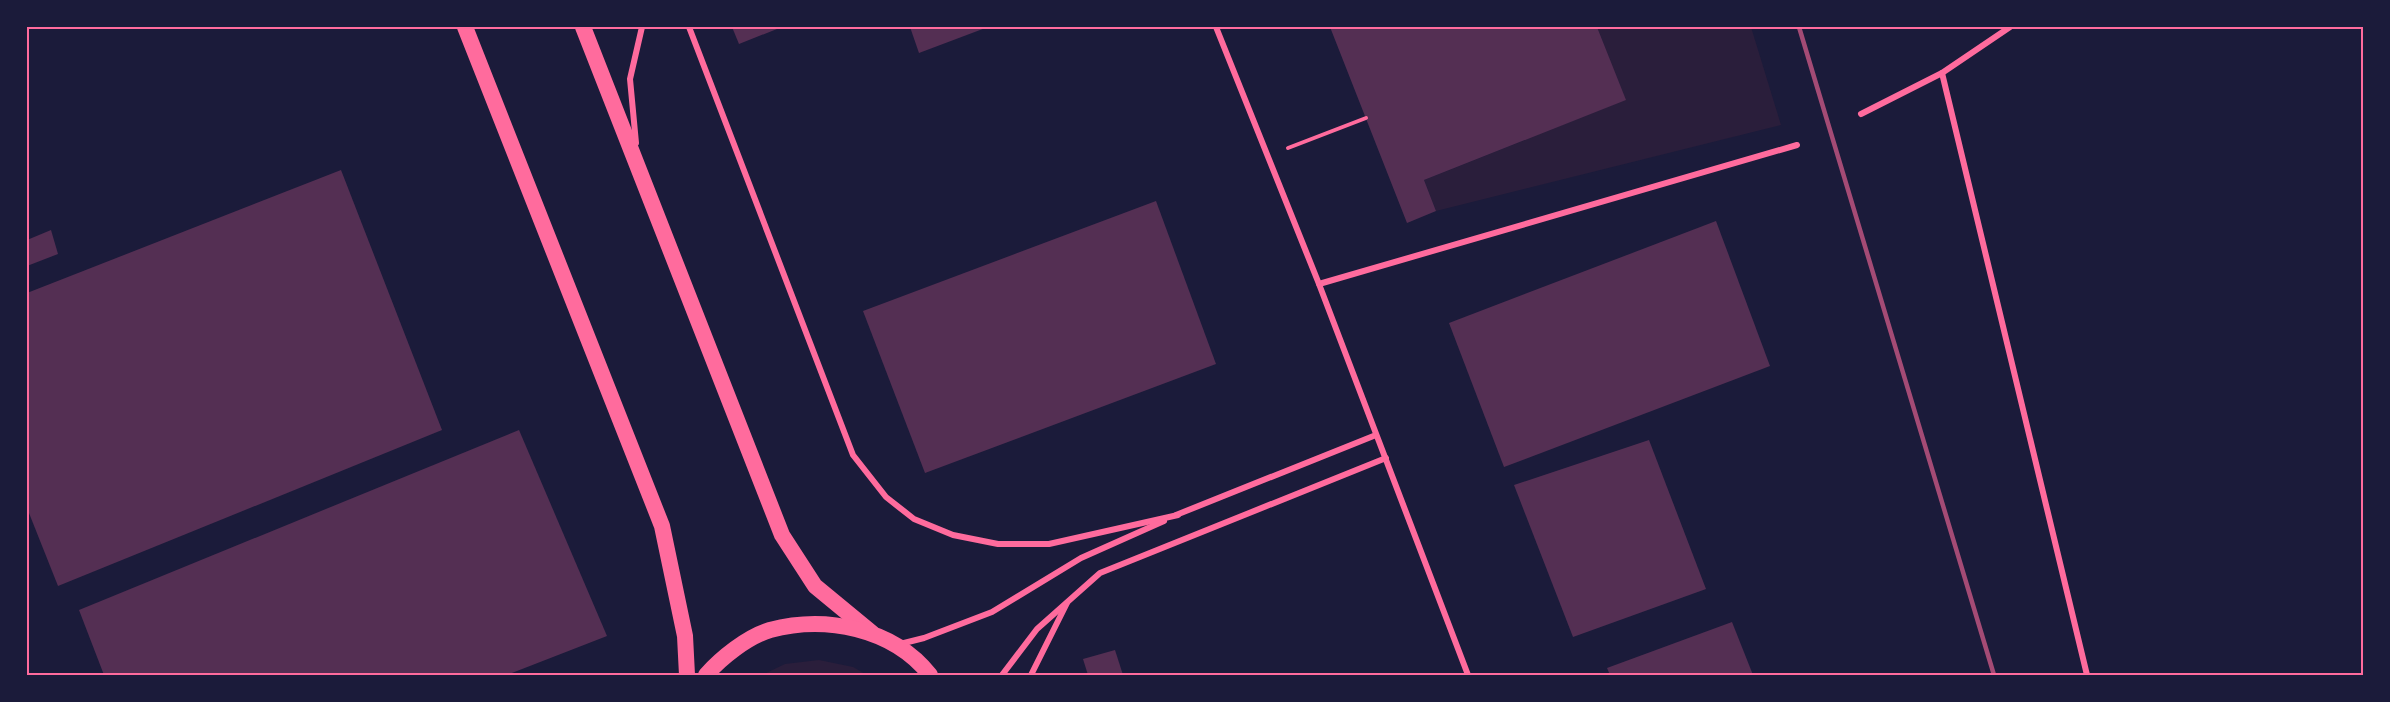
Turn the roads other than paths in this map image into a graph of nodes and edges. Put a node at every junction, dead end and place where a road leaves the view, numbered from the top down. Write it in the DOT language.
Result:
graph roads {
  1 [pos="465,27"];
  2 [pos="583,27"];
  3 [pos="642,27"];
  4 [pos="689,27"];
  5 [pos="1216,27"];
  6 [pos="2010,27"];
  7 [pos="1942,73"];
  8 [pos="1861,114"];
  9 [pos="1797,145"];
  10 [pos="638,168"];
  11 [pos="1319,284"];
  12 [pos="1376,435"];
  13 [pos="1386,458"];
  14 [pos="1178,515"];
  15 [pos="1069,600"];
  16 [pos="872,633"];
  17 [pos="895,645"];
  18 [pos="687,675"];
  19 [pos="706,675"];
  20 [pos="930,675"];
  21 [pos="1002,675"];
  22 [pos="1031,675"];
  23 [pos="1468,675"];
  24 [pos="2087,675"];
  1 -- 18 [label="highway"];
  2 -- 10 [label="highway"];
  3 -- 10 [label="street"];
  4 -- 14 [label="street"];
  5 -- 11 [label="street"];
  6 -- 7 [label="street"];
  7 -- 8 [label="street"];
  7 -- 24 [label="street"];
  9 -- 11 [label="street"];
  10 -- 16 [label="highway"];
  11 -- 12 [label="street"];
  12 -- 13 [label="street"];
  12 -- 14 [label="street"];
  13 -- 15 [label="street"];
  13 -- 23 [label="street"];
  14 -- 17 [label="street"];
  15 -- 21 [label="street"];
  15 -- 22 [label="street"];
  16 -- 17 [label="highway"];
  16 -- 19 [label="highway"];
  17 -- 20 [label="highway"];
}
